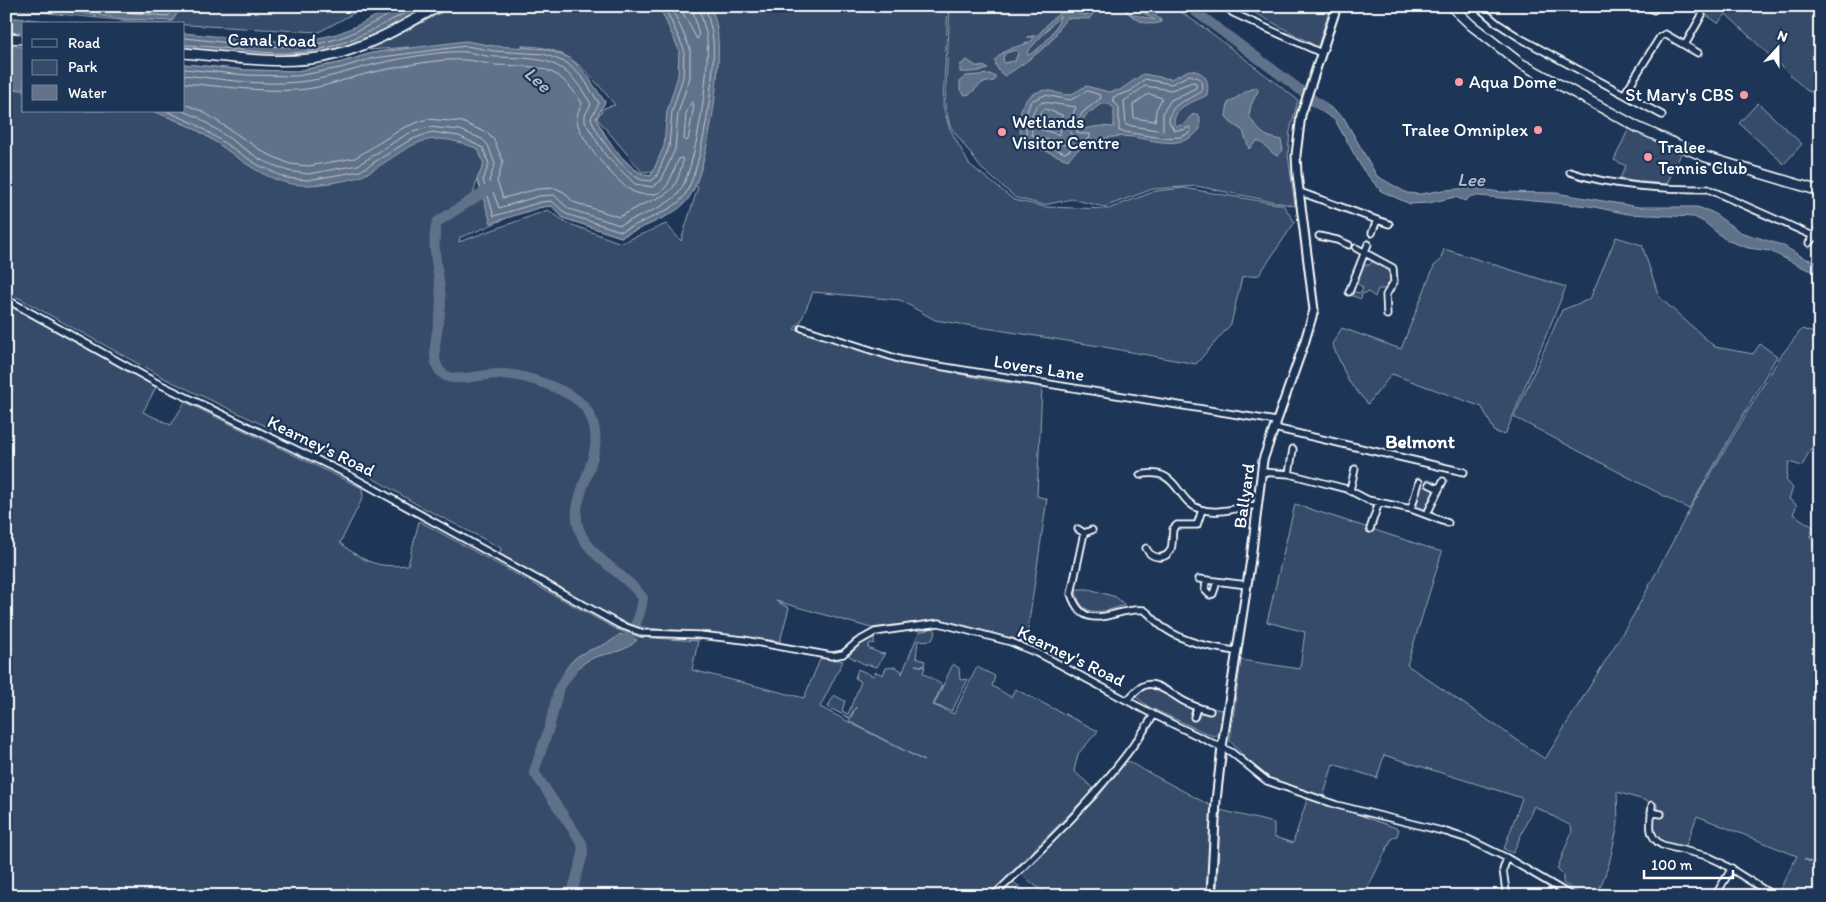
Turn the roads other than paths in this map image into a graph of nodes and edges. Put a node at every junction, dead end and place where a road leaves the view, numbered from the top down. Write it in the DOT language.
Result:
graph roads {
  1 [pos="439,6"];
  2 [pos="1226,6"];
  3 [pos="1337,6"];
  4 [pos="1451,6"];
  5 [pos="1478,6"];
  6 [pos="1647,6"];
  7 [pos="1654,10"];
  8 [pos="1702,15"];
  9 [pos="6,38"];
  10 [pos="22,39"];
  11 [pos="1685,44"];
  12 [pos="185,53"];
  13 [pos="1321,53"];
  14 [pos="1698,53"];
  15 [pos="1625,94"];
  16 [pos="1662,115"];
  17 [pos="1584,170"];
  18 [pos="1570,172"];
  19 [pos="1581,176"];
  20 [pos="1820,191"];
  21 [pos="1300,192"];
  22 [pos="1377,220"];
  23 [pos="1389,224"];
  24 [pos="1820,229"];
  25 [pos="1372,233"];
  26 [pos="1319,236"];
  27 [pos="1817,238"];
  28 [pos="1809,243"];
  29 [pos="1368,244"];
  30 [pos="1349,245"];
  31 [pos="1356,248"];
  32 [pos="1365,252"];
  33 [pos="1348,292"];
  34 [pos="6,299"];
  35 [pos="1387,315"];
  36 [pos="802,328"];
  37 [pos="1275,424"];
  38 [pos="1293,450"];
  39 [pos="1141,467"];
  40 [pos="1355,469"];
  41 [pos="1262,472"];
  42 [pos="1464,472"];
  43 [pos="1289,474"];
  44 [pos="1442,481"];
  45 [pos="1419,482"];
  46 [pos="1429,484"];
  47 [pos="1438,489"];
  48 [pos="1350,490"];
  49 [pos="1379,502"];
  50 [pos="1257,505"];
  51 [pos="1412,509"];
  52 [pos="1202,510"];
  53 [pos="1427,514"];
  54 [pos="1448,523"];
  55 [pos="1078,529"];
  56 [pos="1370,529"];
  57 [pos="1092,530"];
  58 [pos="1084,533"];
  59 [pos="1146,548"];
  60 [pos="1199,579"];
  61 [pos="1206,580"];
  62 [pos="1217,582"];
  63 [pos="1246,584"];
  64 [pos="1235,651"];
  65 [pos="1128,700"];
  66 [pos="1197,708"];
  67 [pos="1210,711"];
  68 [pos="1154,715"];
  69 [pos="1194,717"];
  70 [pos="1222,747"];
  71 [pos="1661,814"];
  72 [pos="1507,858"];
  73 [pos="1732,868"];
  74 [pos="993,896"];
  75 [pos="1211,896"];
  76 [pos="1505,896"];
  77 [pos="1572,896"];
  78 [pos="1714,896"];
  79 [pos="1774,896"];
  1 -- 12 [label="main road, Canal Road"];
  2 -- 13 [label="street"];
  3 -- 13 [label="street"];
  4 -- 20 [label="main road"];
  5 -- 15 [label="street"];
  6 -- 7 [label="street"];
  8 -- 11 [label="street"];
  9 -- 10 [label="main road"];
  11 -- 14 [label="street"];
  11 -- 15 [label="street"];
  13 -- 21 [label="street, Ballyard"];
  15 -- 16 [label="street"];
  17 -- 19 [label="street"];
  18 -- 19 [label="street"];
  19 -- 27 [label="street"];
  21 -- 22 [label="street"];
  21 -- 37 [label="street, Ballyard"];
  22 -- 23 [label="street"];
  22 -- 25 [label="street"];
  24 -- 27 [label="street"];
  26 -- 30 [label="street"];
  27 -- 28 [label="street"];
  29 -- 32 [label="street"];
  31 -- 32 [label="street"];
  32 -- 33 [label="street"];
  32 -- 35 [label="street"];
  34 -- 65 [label="street, Kearney's Road"];
  36 -- 37 [label="street, Lovers Lane"];
  37 -- 41 [label="street, Ballyard"];
  37 -- 42 [label="street, Lovers Lane"];
  38 -- 43 [label="street"];
  39 -- 52 [label="street"];
  40 -- 48 [label="street"];
  41 -- 43 [label="street"];
  41 -- 50 [label="street, Ballyard"];
  43 -- 48 [label="street"];
  44 -- 47 [label="street"];
  45 -- 51 [label="street"];
  46 -- 47 [label="street"];
  47 -- 53 [label="street"];
  48 -- 49 [label="street"];
  49 -- 51 [label="street"];
  49 -- 56 [label="street"];
  50 -- 52 [label="street"];
  50 -- 63 [label="street, Ballyard"];
  51 -- 53 [label="street"];
  52 -- 59 [label="street"];
  53 -- 54 [label="street"];
  55 -- 58 [label="street"];
  57 -- 58 [label="street"];
  58 -- 64 [label="street"];
  60 -- 61 [label="street"];
  61 -- 62 [label="street"];
  61 -- 62 [label="street"];
  62 -- 63 [label="street"];
  63 -- 64 [label="street, Ballyard"];
  64 -- 70 [label="street, Ballyard"];
  65 -- 66 [label="street"];
  65 -- 68 [label="street, Kearney's Road"];
  66 -- 67 [label="street"];
  66 -- 69 [label="street"];
  68 -- 70 [label="street, Kearney's Road"];
  68 -- 74 [label="street"];
  70 -- 72 [label="street, Kearney's Road"];
  70 -- 75 [label="street, Ballyard"];
  71 -- 73 [label="street"];
  72 -- 76 [label="street"];
  72 -- 77 [label="street, Kearney's Road"];
  73 -- 78 [label="street"];
  73 -- 79 [label="street"];
}
